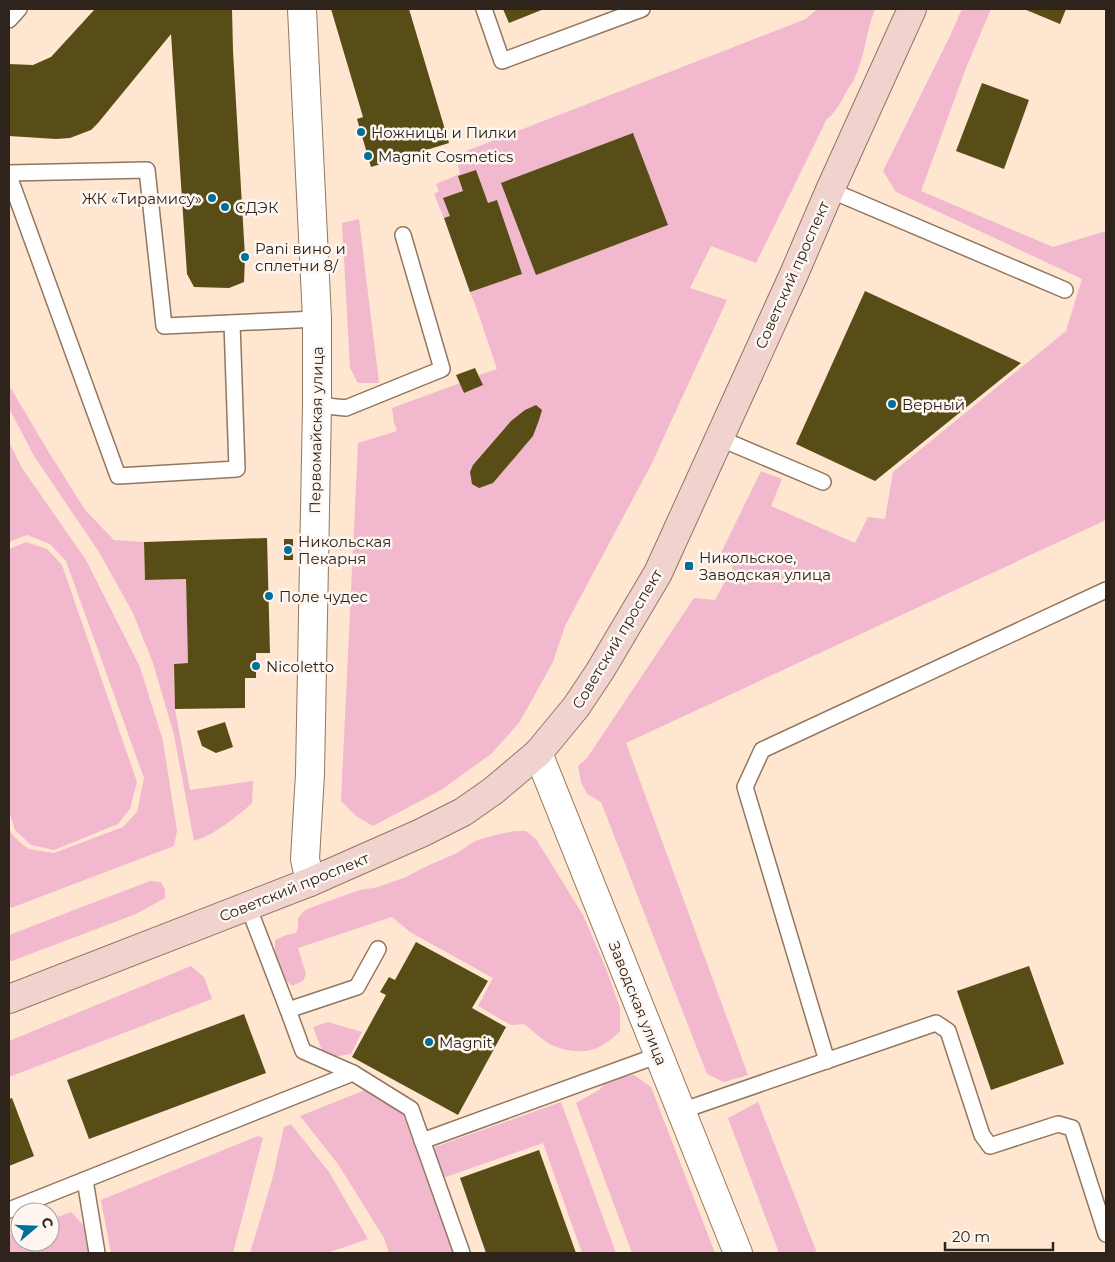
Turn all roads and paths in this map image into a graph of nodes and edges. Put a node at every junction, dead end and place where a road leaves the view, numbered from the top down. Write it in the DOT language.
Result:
graph roads {
  1 [pos="18,9"];
  2 [pos="302,9"];
  3 [pos="484,9"];
  4 [pos="642,9"];
  5 [pos="912,9"];
  6 [pos="9,20"];
  7 [pos="9,174"];
  8 [pos="830,190"];
  9 [pos="404,235"];
  10 [pos="1065,290"];
  11 [pos="317,320"];
  12 [pos="232,323"];
  13 [pos="317,405"];
  14 [pos="719,438"];
  15 [pos="823,482"];
  16 [pos="1106,590"];
  17 [pos="538,754"];
  18 [pos="310,882"];
  19 [pos="248,906"];
  20 [pos="378,949"];
  21 [pos="9,1000"];
  22 [pos="288,1010"];
  23 [pos="659,1055"];
  24 [pos="827,1061"];
  25 [pos="353,1073"];
  26 [pos="681,1111"];
  27 [pos="422,1141"];
  28 [pos="85,1180"];
  29 [pos="9,1210"];
  30 [pos="1106,1234"];
  31 [pos="97,1253"];
  32 [pos="462,1253"];
  33 [pos="738,1253"];
  1 -- 6 [label="lane"];
  2 -- 11 [label="street, Первомайская улица"];
  3 -- 4 [label="lane"];
  5 -- 8 [label="main road, Советский проспект"];
  7 -- 12 [label="lane"];
  7 -- 12 [label="lane"];
  8 -- 10 [label="lane"];
  8 -- 14 [label="main road, Советский проспект"];
  9 -- 13 [label="lane"];
  11 -- 12 [label="lane"];
  11 -- 13 [label="street, Первомайская улица"];
  13 -- 18 [label="street, Первомайская улица"];
  14 -- 15 [label="lane"];
  14 -- 17 [label="main road, Советский проспект"];
  16 -- 24 [label="lane"];
  17 -- 18 [label="main road, Советский проспект"];
  17 -- 23 [label="street, Заводская улица"];
  18 -- 19 [label="main road, Советский проспект"];
  19 -- 21 [label="main road, Советский проспект"];
  19 -- 22 [label="lane"];
  20 -- 22 [label="lane"];
  22 -- 25 [label="lane"];
  23 -- 26 [label="street, Заводская улица"];
  23 -- 27 [label="lane"];
  24 -- 26 [label="lane"];
  24 -- 30 [label="lane"];
  25 -- 27 [label="lane"];
  25 -- 28 [label="lane"];
  26 -- 33 [label="street, Заводская улица"];
  27 -- 32 [label="lane"];
  28 -- 29 [label="lane"];
  28 -- 31 [label="lane"];
}
